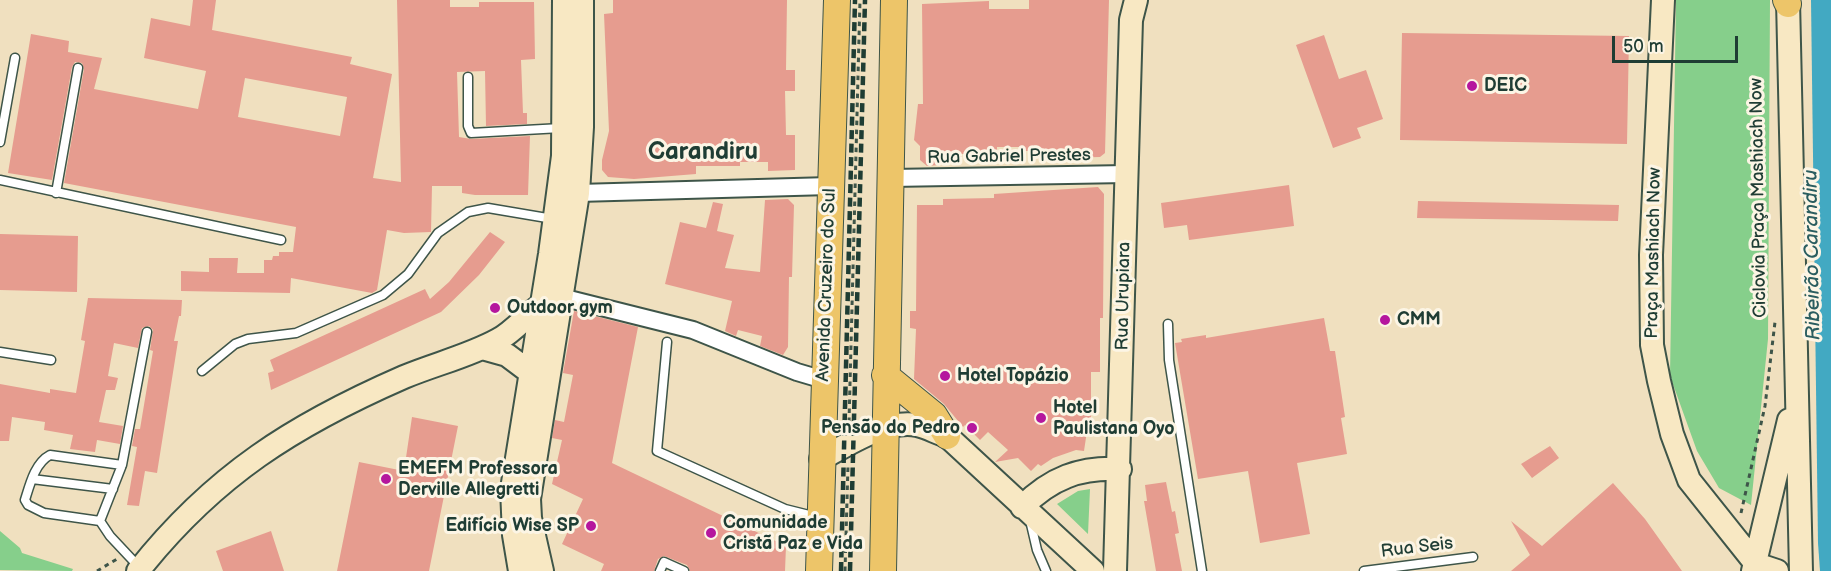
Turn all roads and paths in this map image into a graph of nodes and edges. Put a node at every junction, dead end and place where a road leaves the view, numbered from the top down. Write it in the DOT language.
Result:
graph roads {
  1 [pos="564,0"];
  2 [pos="582,0"];
  3 [pos="837,0"];
  4 [pos="860,0"];
  5 [pos="907,0"];
  6 [pos="1663,0"];
  7 [pos="1787,1"];
  8 [pos="1131,7"];
  9 [pos="894,12"];
  10 [pos="15,58"];
  11 [pos="78,68"];
  12 [pos="574,68"];
  13 [pos="468,77"];
  14 [pos="564,128"];
  15 [pos="0,141"];
  16 [pos="572,156"];
  17 [pos="1127,174"];
  18 [pos="891,178"];
  19 [pos="0,180"];
  20 [pos="830,186"];
  21 [pos="56,194"];
  22 [pos="578,194"];
  23 [pos="555,219"];
  24 [pos="281,240"];
  25 [pos="551,301"];
  26 [pos="1775,320"];
  27 [pos="1168,324"];
  28 [pos="147,332"];
  29 [pos="667,342"];
  30 [pos="482,348"];
  31 [pos="0,352"];
  32 [pos="51,360"];
  33 [pos="202,371"];
  34 [pos="531,373"];
  35 [pos="885,375"];
  36 [pos="824,380"];
  37 [pos="1796,387"];
  38 [pos="884,429"];
  39 [pos="947,436"];
  40 [pos="848,444"];
  41 [pos="821,459"];
  42 [pos="122,465"];
  43 [pos="1120,469"];
  44 [pos="32,479"];
  45 [pos="113,489"];
  46 [pos="1744,501"];
  47 [pos="1025,510"];
  48 [pos="820,518"];
  49 [pos="100,521"];
  50 [pos="1473,557"];
  51 [pos="135,564"];
  52 [pos="1754,567"];
  53 [pos="97,571"];
  54 [pos="520,571"];
  55 [pos="542,571"];
  56 [pos="660,571"];
  57 [pos="684,571"];
  58 [pos="819,571"];
  59 [pos="845,571"];
  60 [pos="883,571"];
  61 [pos="1046,571"];
  62 [pos="1093,571"];
  63 [pos="1115,571"];
  64 [pos="1202,571"];
  65 [pos="1364,571"];
  66 [pos="1778,571"];
  67 [pos="1801,571"];
  1 -- 12 [label="street"];
  2 -- 12 [label="street"];
  3 -- 20 [label="main road, Avenida Cruzeiro do Sul"];
  4 -- 40 [label="path"];
  5 -- 9 [label="main road"];
  6 -- 52 [label="street, Praça Mashiach Now"];
  7 -- 37 [label="street"];
  8 -- 17 [label="street, Rua Urupiara"];
  9 -- 18 [label="main road"];
  10 -- 15 [label="lane"];
  11 -- 21 [label="lane"];
  12 -- 14 [label="street"];
  12 -- 16 [label="street"];
  13 -- 14 [label="lane"];
  14 -- 16 [label="street"];
  16 -- 22 [label="street"];
  16 -- 23 [label="street"];
  17 -- 18 [label="street, Rua Gabriel Prestes"];
  17 -- 43 [label="street, Rua Urupiara"];
  18 -- 35 [label="main road"];
  19 -- 21 [label="lane"];
  20 -- 22 [label="street"];
  20 -- 36 [label="main road, Avenida Cruzeiro do Sul"];
  21 -- 24 [label="lane"];
  22 -- 25 [label="street"];
  23 -- 25 [label="street"];
  23 -- 33 [label="lane"];
  25 -- 30 [label="street"];
  25 -- 34 [label="street"];
  25 -- 36 [label="street"];
  25 -- 55 [label="street"];
  26 -- 46 [label="path, Ciclovia Praça Mashiach Now"];
  27 -- 64 [label="lane"];
  28 -- 42 [label="lane"];
  29 -- 48 [label="lane"];
  30 -- 34 [label="street"];
  30 -- 51 [label="street"];
  31 -- 32 [label="lane"];
  34 -- 54 [label="street"];
  35 -- 38 [label="main road"];
  35 -- 39 [label="main road"];
  36 -- 41 [label="main road, Avenida Cruzeiro do Sul"];
  37 -- 52 [label="street"];
  37 -- 67 [label="street"];
  38 -- 39 [label="street"];
  38 -- 40 [label="street"];
  38 -- 60 [label="main road"];
  39 -- 47 [label="street"];
  40 -- 41 [label="street"];
  40 -- 59 [label="path"];
  41 -- 48 [label="main road, Avenida Cruzeiro do Sul"];
  42 -- 44 [label="lane"];
  42 -- 45 [label="lane"];
  43 -- 47 [label="street"];
  43 -- 63 [label="street, Rua Urupiara"];
  44 -- 45 [label="lane"];
  44 -- 49 [label="lane"];
  45 -- 49 [label="lane"];
  47 -- 61 [label="lane"];
  47 -- 62 [label="street"];
  48 -- 58 [label="main road, Avenida Cruzeiro do Sul"];
  49 -- 51 [label="lane"];
  50 -- 65 [label="lane, Rua Seis"];
  51 -- 53 [label="path"];
  52 -- 66 [label="street"];
  56 -- 57 [label="lane"];
}
